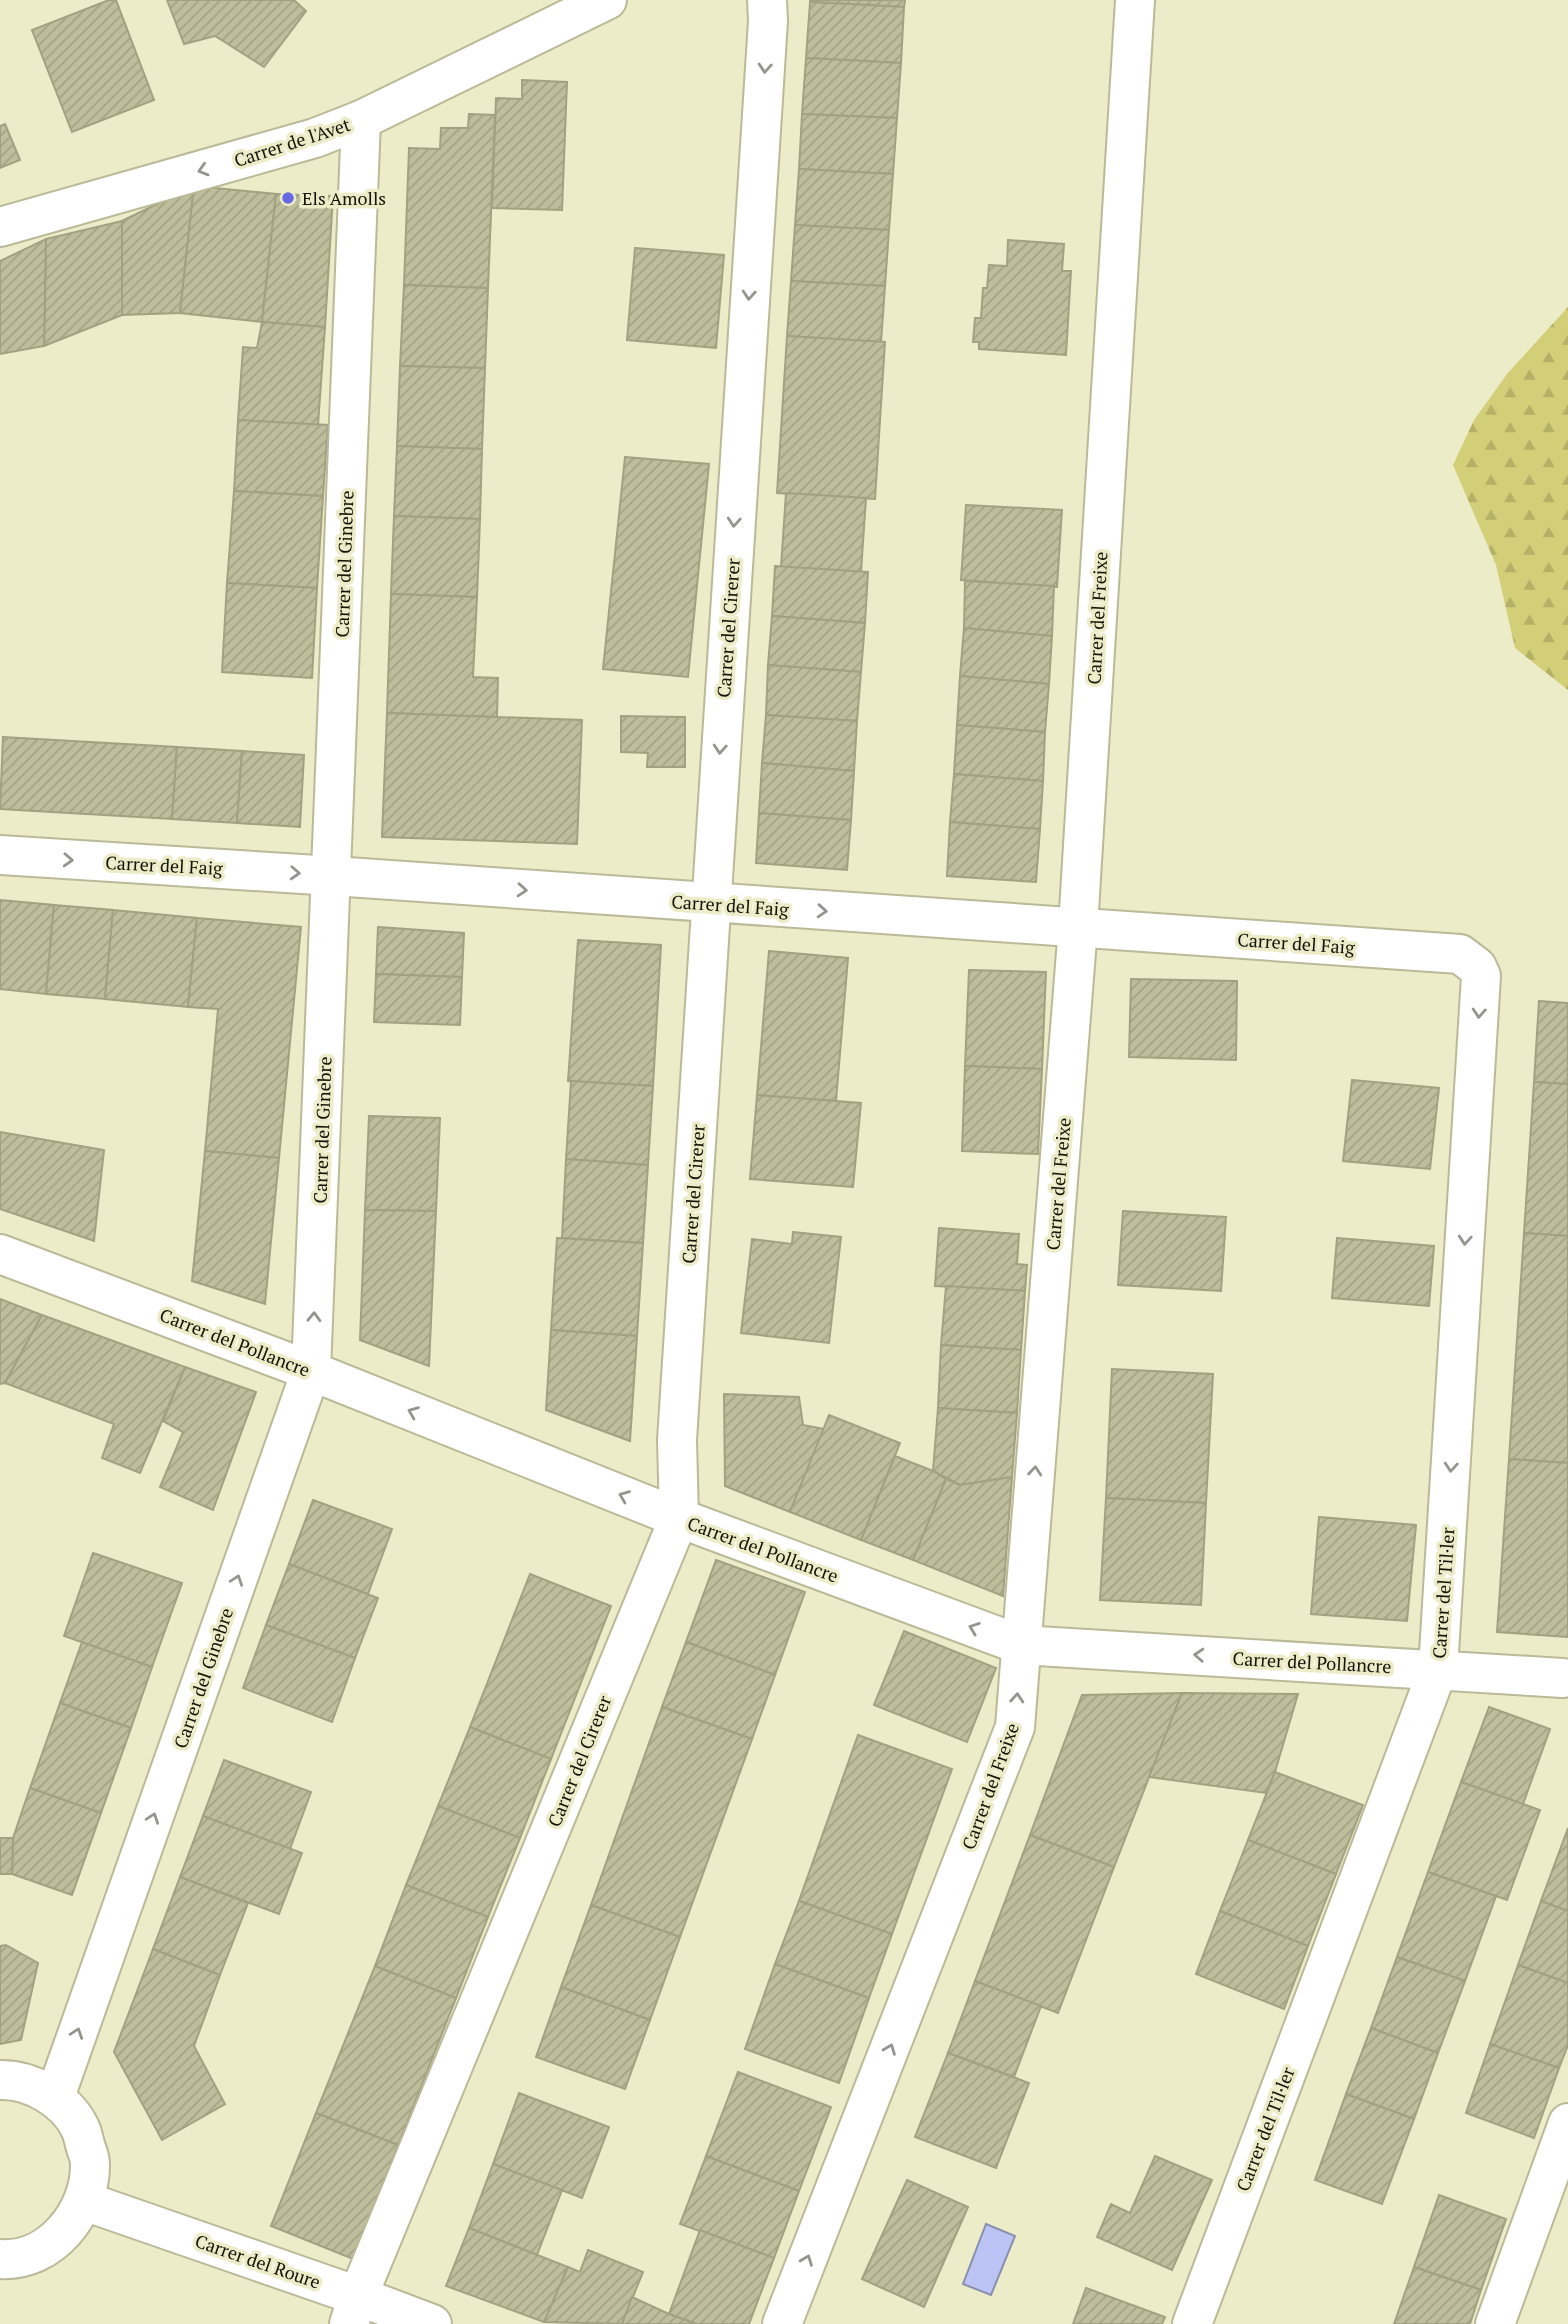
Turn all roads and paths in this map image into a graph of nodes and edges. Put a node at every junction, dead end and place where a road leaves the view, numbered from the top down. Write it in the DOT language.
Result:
graph roads {
  1 [pos="607,0"];
  2 [pos="767,0"];
  3 [pos="1135,0"];
  4 [pos="361,120"];
  5 [pos="0,227"];
  6 [pos="0,856"];
  7 [pos="332,876"];
  8 [pos="711,904"];
  9 [pos="1078,927"];
  10 [pos="1460,954"];
  11 [pos="0,1254"];
  12 [pos="311,1371"];
  13 [pos="679,1518"];
  14 [pos="1021,1645"];
  15 [pos="1438,1669"];
  16 [pos="1563,1678"];
  17 [pos="0,2080"];
  18 [pos="55,2097"];
  19 [pos="1568,2123"];
  20 [pos="84,2201"];
  21 [pos="0,2259"];
  22 [pos="353,2310"];
  23 [pos="432,2324"];
  24 [pos="782,2324"];
  25 [pos="1192,2324"];
  26 [pos="1495,2324"];
  1 -- 4 [label="street, Carrer de l'Avet"];
  2 -- 8 [label="street, Carrer del Cirerer, one-way"];
  3 -- 9 [label="street, Carrer del Freixe"];
  4 -- 5 [label="street, Carrer de l'Avet, one-way"];
  4 -- 7 [label="street, Carrer del Ginebre"];
  6 -- 7 [label="street, Carrer del Faig, one-way"];
  7 -- 8 [label="street, Carrer del Faig, one-way"];
  12 -- 7 [label="street, Carrer del Ginebre, one-way"];
  8 -- 9 [label="street, Carrer del Faig, one-way"];
  8 -- 13 [label="street, Carrer del Cirerer"];
  9 -- 10 [label="street, Carrer del Faig"];
  14 -- 9 [label="street, Carrer del Freixe, one-way"];
  10 -- 15 [label="street, Carrer del Til·ler, one-way"];
  11 -- 12 [label="street, Carrer del Pollancre"];
  13 -- 12 [label="street, Carrer del Pollancre, one-way"];
  18 -- 12 [label="street, Carrer del Ginebre, one-way"];
  14 -- 13 [label="street, Carrer del Pollancre, one-way"];
  13 -- 22 [label="street, Carrer del Cirerer"];
  15 -- 14 [label="street, Carrer del Pollancre, one-way"];
  24 -- 14 [label="street, Carrer del Freixe, one-way"];
  15 -- 16 [label="street, Carrer del Pollancre"];
  15 -- 25 [label="street, Carrer del Til·ler"];
  17 -- 18 [label="street"];
  18 -- 20 [label="street"];
  19 -- 26 [label="street"];
  20 -- 21 [label="street"];
  20 -- 22 [label="street, Carrer del Roure"];
  22 -- 23 [label="street, Carrer del Roure"];
}
